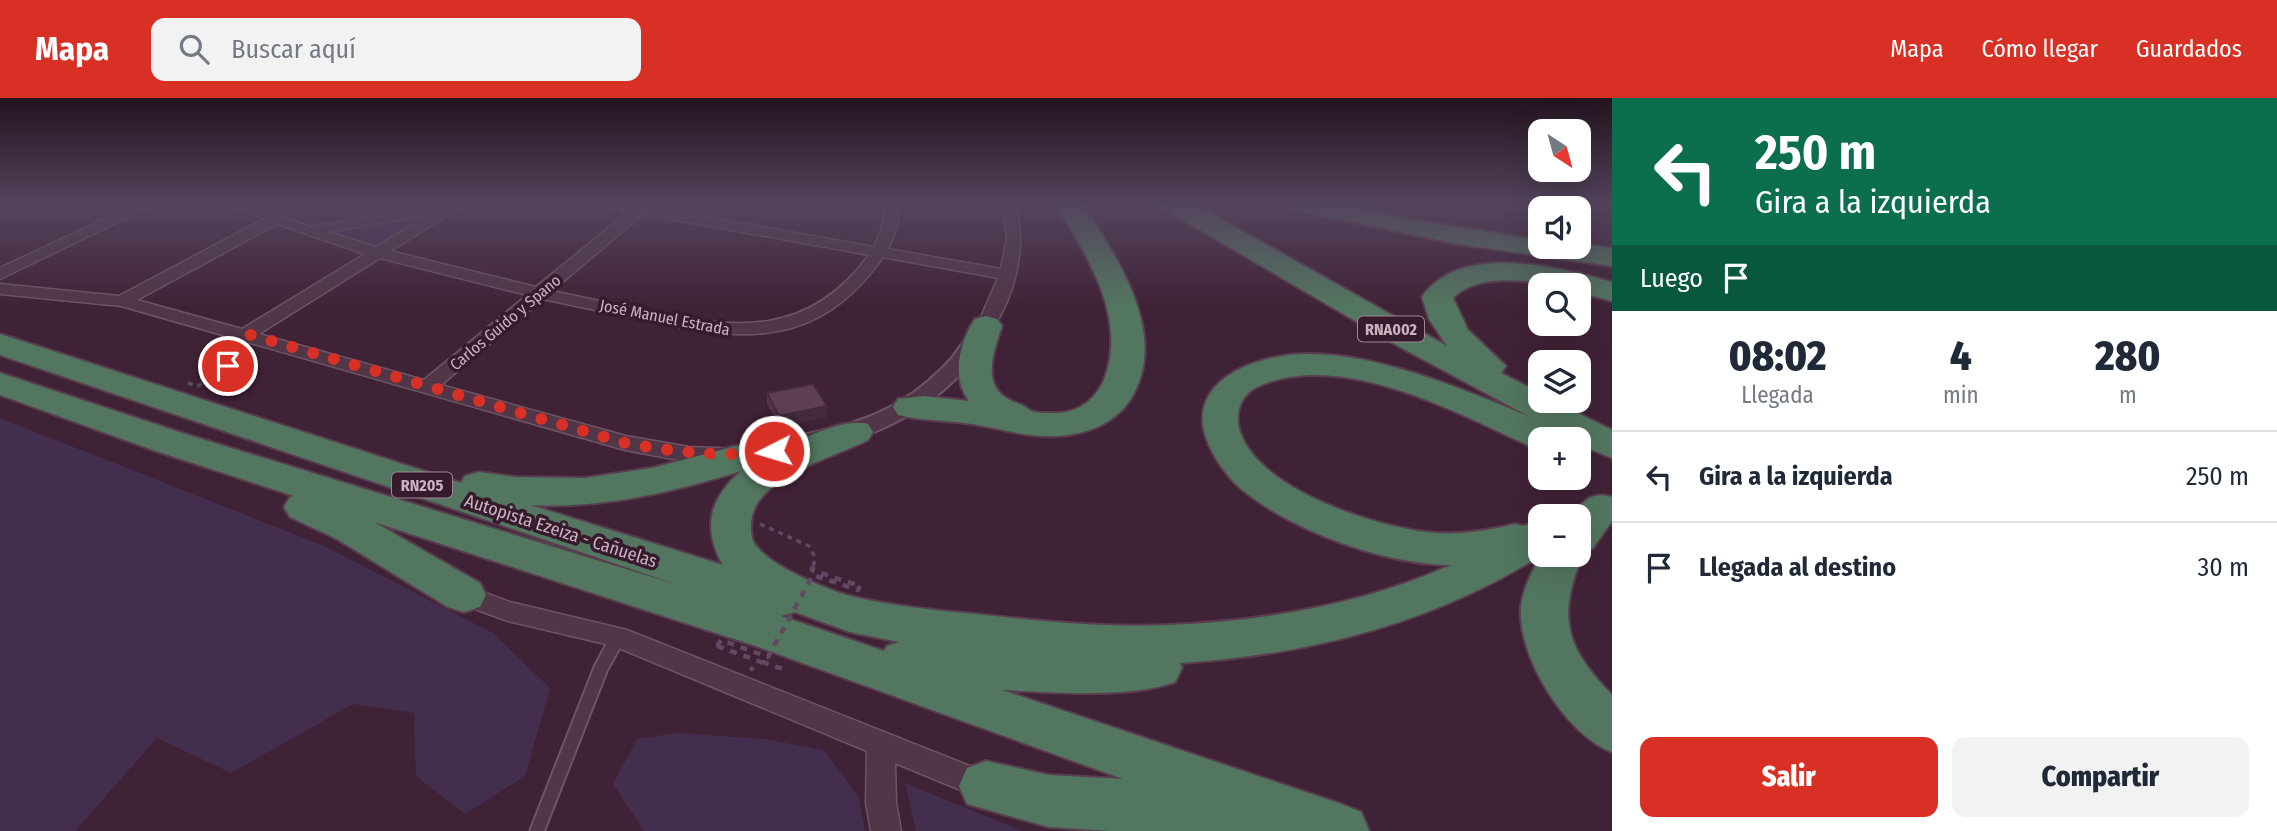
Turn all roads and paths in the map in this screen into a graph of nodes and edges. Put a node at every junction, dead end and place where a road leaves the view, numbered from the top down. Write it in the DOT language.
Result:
graph roads {
  1 [pos="76,238"];
  2 [pos="240,238"];
  3 [pos="328,238"];
  4 [pos="402,238"];
  5 [pos="606,238"];
  6 [pos="803,238"];
  7 [pos="886,238"];
  8 [pos="1016,238"];
  9 [pos="1087,238"];
  10 [pos="1204,238"];
  11 [pos="1234,238"];
  12 [pos="1471,238"];
  13 [pos="879,253"];
  14 [pos="377,254"];
  15 [pos="1612,257"];
  16 [pos="0,274"];
  17 [pos="1008,275"];
  18 [pos="0,289"];
  19 [pos="541,292"];
  20 [pos="1612,292"];
  21 [pos="122,301"];
  22 [pos="986,326"];
  23 [pos="247,334"];
  24 [pos="0,344"];
  25 [pos="0,383"];
  26 [pos="188,383"];
  27 [pos="428,386"];
  28 [pos="1528,391"];
  29 [pos="911,407"];
  30 [pos="1555,413"];
  31 [pos="1038,423"];
  32 [pos="1535,427"];
  33 [pos="1528,431"];
  34 [pos="855,432"];
  35 [pos="169,442"];
  36 [pos="330,454"];
  37 [pos="755,454"];
  38 [pos="1598,454"];
  39 [pos="755,521"];
  40 [pos="1528,534"];
  41 [pos="1528,549"];
  42 [pos="1528,561"];
  43 [pos="1556,567"];
  44 [pos="464,595"];
  45 [pos="854,600"];
  46 [pos="618,637"];
  47 [pos="717,646"];
  48 [pos="772,652"];
  49 [pos="1612,729"];
  50 [pos="881,744"];
  51 [pos="986,786"];
  52 [pos="1092,830"];
  53 [pos="537,831"];
  54 [pos="886,831"];
  55 [pos="1288,831"];
  56 [pos="1341,831"];
  1 -- 16 [label="street"];
  2 -- 21 [label="street"];
  3 -- 14 [label="street, José Manuel Estrada"];
  4 -- 14 [label="street"];
  5 -- 19 [label="street, Carlos Guido y Spano"];
  6 -- 13 [label="street"];
  7 -- 13 [label="street, José Manuel Estrada"];
  8 -- 17 [label="street"];
  9 -- 31 [label="highway"];
  10 -- 32 [label="highway, RNA002"];
  11 -- 38 [label="highway, RNA002"];
  12 -- 15 [label="highway"];
  13 -- 17 [label="street"];
  13 -- 19 [label="street, José Manuel Estrada"];
  14 -- 19 [label="street, José Manuel Estrada"];
  14 -- 23 [label="street"];
  17 -- 22 [label="street"];
  18 -- 21 [label="street"];
  19 -- 27 [label="street, Carlos Guido y Spano"];
  20 -- 28 [label="highway"];
  21 -- 23 [label="street"];
  22 -- 29 [label="street"];
  22 -- 31 [label="highway"];
  23 -- 26 [label="path"];
  23 -- 27 [label="street"];
  24 -- 36 [label="highway, Autopista Ezeiza - Cañuelas / RN205"];
  25 -- 35 [label="highway, Autopista Ezeiza - Cañuelas / RN205"];
  27 -- 37 [label="street"];
  29 -- 31 [label="highway"];
  29 -- 34 [label="street"];
  30 -- 38 [label="highway"];
  33 -- 40 [label="highway"];
  34 -- 37 [label="street"];
  34 -- 45 [label="highway"];
  35 -- 44 [label="highway"];
  35 -- 48 [label="highway, Autopista Ezeiza - Cañuelas / RN205"];
  36 -- 37 [label="highway"];
  36 -- 45 [label="highway, Autopista Ezeiza - Cañuelas / RN205"];
  39 -- 45 [label="path"];
  41 -- 45 [label="highway"];
  42 -- 48 [label="highway"];
  43 -- 49 [label="highway"];
  44 -- 46 [label="street"];
  45 -- 47 [label="path, bridge"];
  46 -- 50 [label="street"];
  46 -- 53 [label="lane"];
  48 -- 56 [label="highway"];
  50 -- 51 [label="street"];
  50 -- 54 [label="street"];
  51 -- 52 [label="street"];
  51 -- 55 [label="highway"];
}
